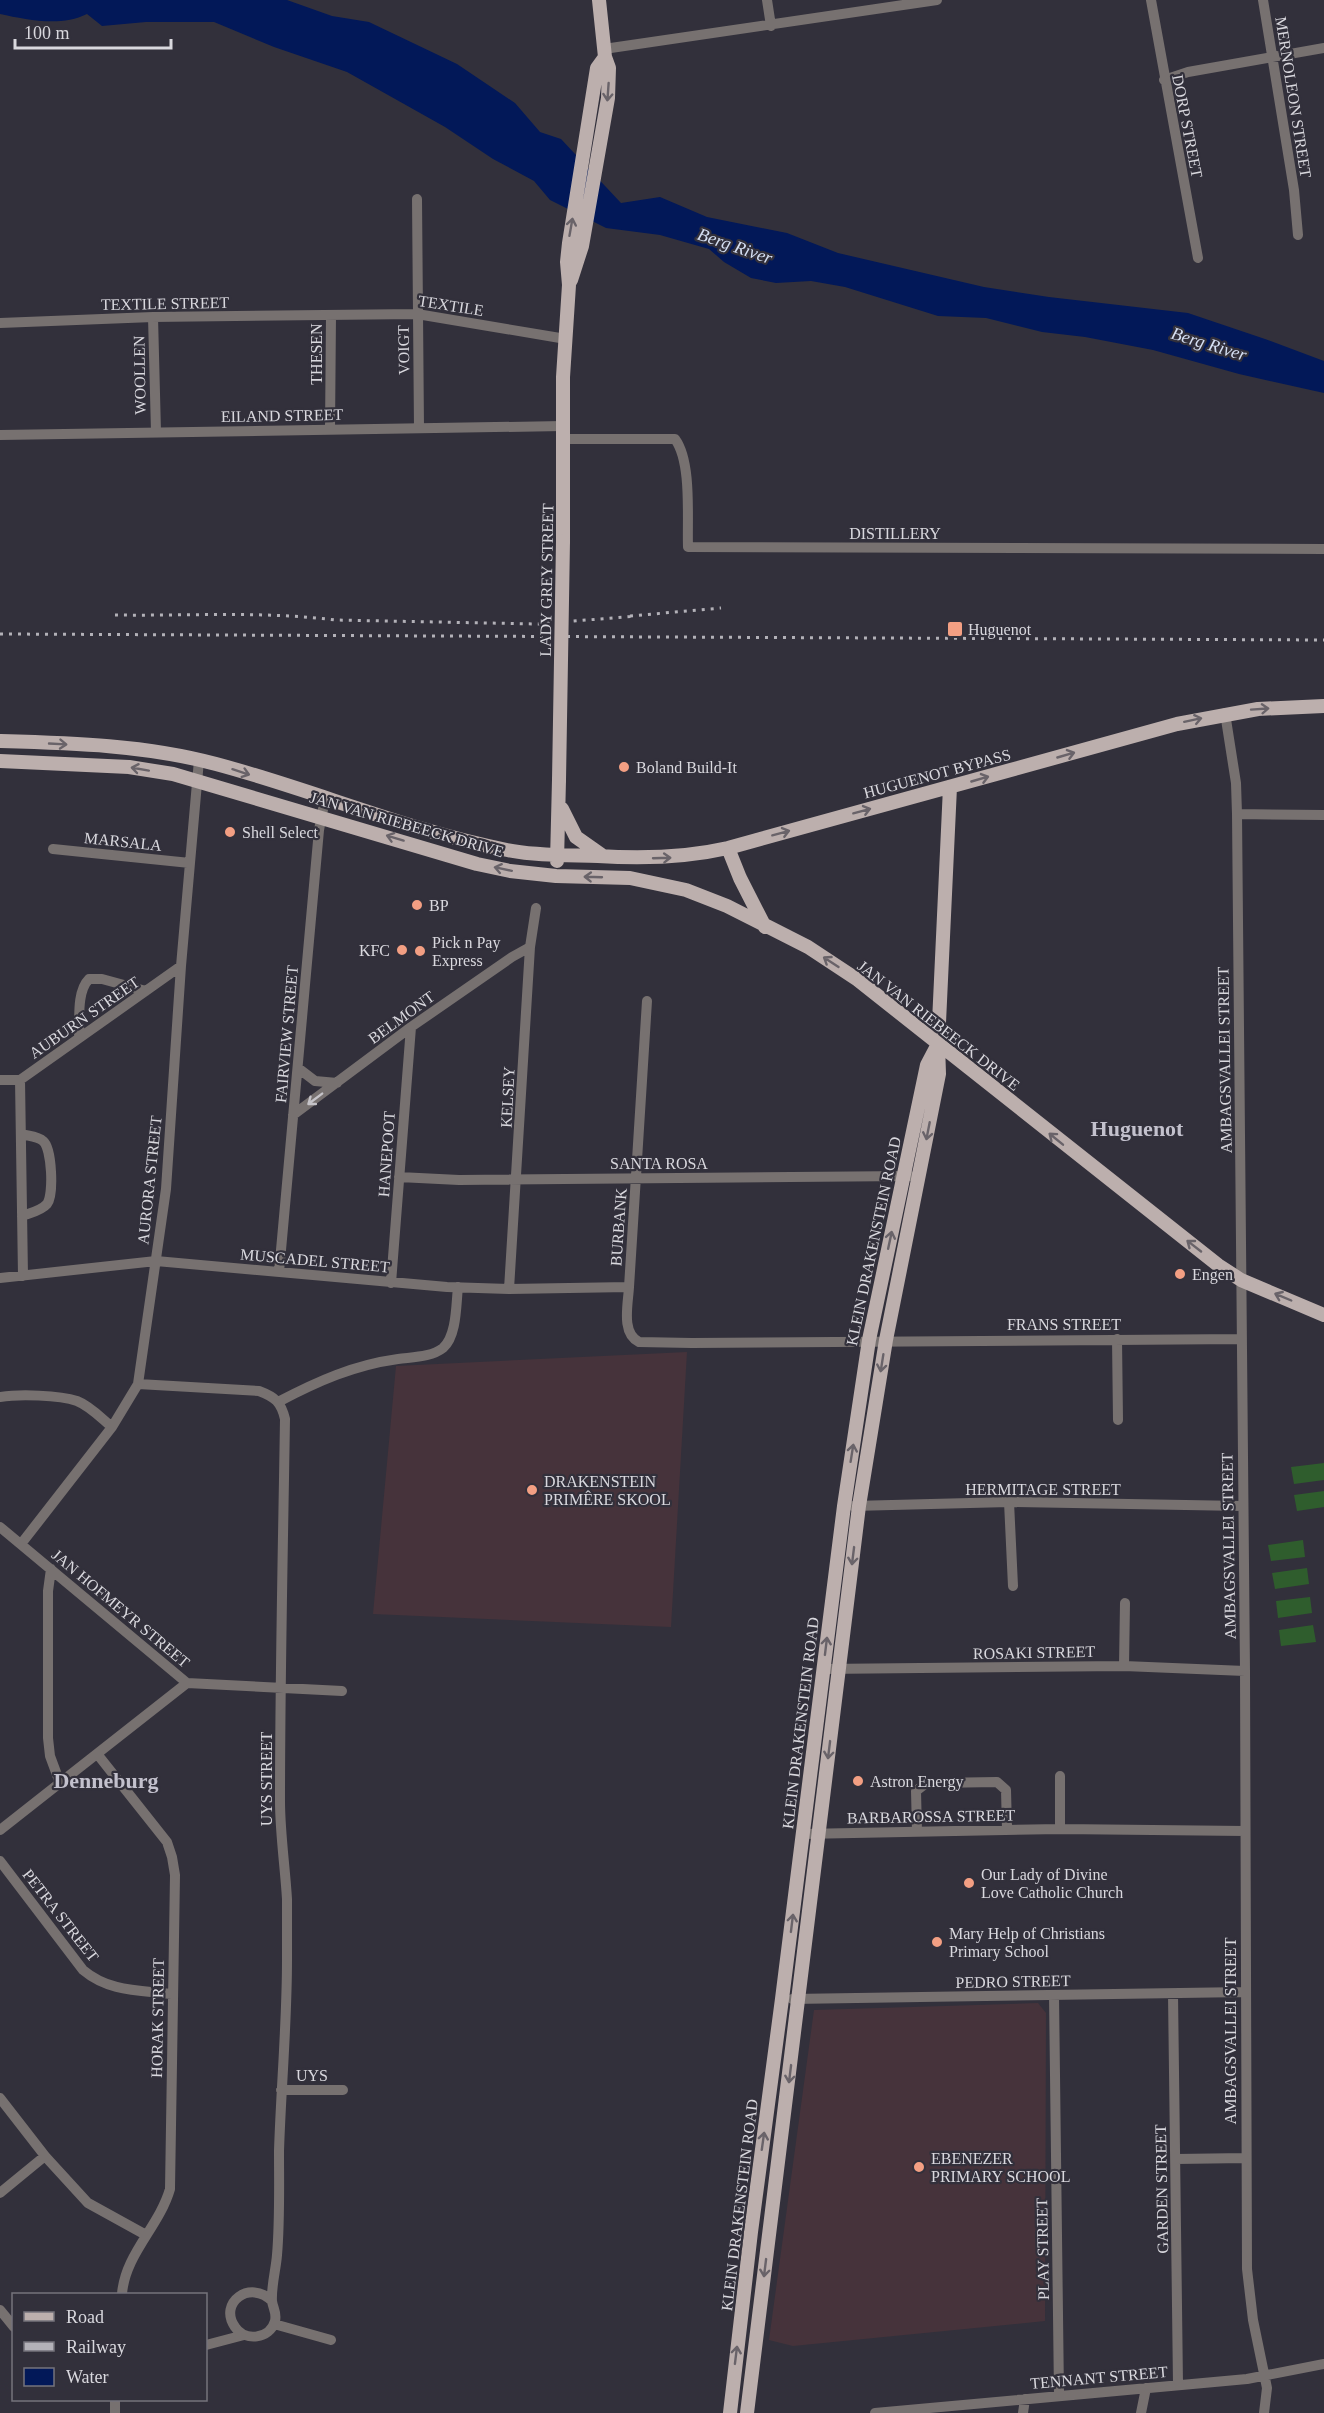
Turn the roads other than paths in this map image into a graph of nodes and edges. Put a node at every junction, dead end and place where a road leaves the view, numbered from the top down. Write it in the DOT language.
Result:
graph roads {
  1 [pos="599,0"];
  2 [pos="767,0"];
  3 [pos="937,0"];
  4 [pos="1151,0"];
  5 [pos="1263,0"];
  6 [pos="771,26"];
  7 [pos="1324,48"];
  8 [pos="604,53"];
  9 [pos="1273,57"];
  10 [pos="1162,67"];
  11 [pos="1188,72"];
  12 [pos="1164,80"];
  13 [pos="417,200"];
  14 [pos="1298,235"];
  15 [pos="1198,258"];
  16 [pos="569,285"];
  17 [pos="417,314"];
  18 [pos="331,315"];
  19 [pos="153,317"];
  20 [pos="0,323"];
  21 [pos="566,339"];
  22 [pos="418,428"];
  23 [pos="330,429"];
  24 [pos="156,432"];
  25 [pos="564,433"];
  26 [pos="0,435"];
  27 [pos="1324,549"];
  28 [pos="1324,706"];
  29 [pos="1225,713"];
  30 [pos="0,741"];
  31 [pos="200,760"];
  32 [pos="0,761"];
  33 [pos="197,780"];
  34 [pos="950,787"];
  35 [pos="325,799"];
  36 [pos="559,804"];
  37 [pos="1237,814"];
  38 [pos="1324,815"];
  39 [pos="322,816"];
  40 [pos="728,848"];
  41 [pos="53,849"];
  42 [pos="558,854"];
  43 [pos="603,857"];
  44 [pos="189,863"];
  45 [pos="556,876"];
  46 [pos="536,908"];
  47 [pos="765,927"];
  48 [pos="530,947"];
  49 [pos="182,966"];
  50 [pos="146,991"];
  51 [pos="647,1001"];
  52 [pos="411,1027"];
  53 [pos="79,1038"];
  54 [pos="938,1044"];
  55 [pos="298,1068"];
  56 [pos="0,1080"];
  57 [pos="20,1080"];
  58 [pos="337,1083"];
  59 [pos="293,1115"];
  60 [pos="21,1134"];
  61 [pos="903,1176"];
  62 [pos="919,1176"];
  63 [pos="399,1177"];
  64 [pos="518,1179"];
  65 [pos="636,1179"];
  66 [pos="22,1216"];
  67 [pos="156,1261"];
  68 [pos="279,1272"];
  69 [pos="23,1276"];
  70 [pos="0,1278"];
  71 [pos="1241,1280"];
  72 [pos="392,1283"];
  73 [pos="458,1287"];
  74 [pos="628,1287"];
  75 [pos="509,1289"];
  76 [pos="1324,1315"];
  77 [pos="1118,1339"];
  78 [pos="1242,1339"];
  79 [pos="869,1340"];
  80 [pos="886,1340"];
  81 [pos="138,1384"];
  82 [pos="0,1396"];
  83 [pos="278,1402"];
  84 [pos="1118,1420"];
  85 [pos="112,1427"];
  86 [pos="1009,1502"];
  87 [pos="844,1506"];
  88 [pos="860,1506"];
  89 [pos="1242,1506"];
  90 [pos="0,1527"];
  91 [pos="21,1544"];
  92 [pos="51,1569"];
  93 [pos="1013,1586"];
  94 [pos="1125,1603"];
  95 [pos="1124,1666"];
  96 [pos="823,1669"];
  97 [pos="840,1669"];
  98 [pos="1245,1671"];
  99 [pos="187,1683"];
  100 [pos="282,1688"];
  101 [pos="342,1691"];
  102 [pos="98,1755"];
  103 [pos="1060,1776"];
  104 [pos="60,1783"];
  105 [pos="1007,1829"];
  106 [pos="1060,1829"];
  107 [pos="0,1830"];
  108 [pos="916,1831"];
  109 [pos="1245,1831"];
  110 [pos="802,1834"];
  111 [pos="819,1834"];
  112 [pos="0,1861"];
  113 [pos="1245,1992"];
  114 [pos="172,1994"];
  115 [pos="1173,1994"];
  116 [pos="1054,1995"];
  117 [pos="782,1999"];
  118 [pos="799,1999"];
  119 [pos="280,2090"];
  120 [pos="343,2090"];
  121 [pos="0,2098"];
  122 [pos="45,2156"];
  123 [pos="1246,2158"];
  124 [pos="1176,2159"];
  125 [pos="0,2193"];
  126 [pos="146,2235"];
  127 [pos="122,2293"];
  128 [pos="272,2301"];
  129 [pos="0,2310"];
  130 [pos="274,2324"];
  131 [pos="12,2325"];
  132 [pos="243,2335"];
  133 [pos="331,2340"];
  134 [pos="207,2345"];
  135 [pos="1324,2364"];
  136 [pos="1265,2377"];
  137 [pos="1178,2384"];
  138 [pos="1146,2388"];
  139 [pos="1059,2395"];
  140 [pos="1025,2399"];
  141 [pos="730,2413"];
  142 [pos="747,2413"];
  143 [pos="875,2413"];
  144 [pos="1023,2413"];
  145 [pos="1141,2413"];
  146 [pos="1264,2413"];
  1 -- 8 [label="main road, LADY GREY STREET"];
  2 -- 6 [label="street"];
  3 -- 6 [label="street"];
  4 -- 10 [label="street, DORP STREET"];
  5 -- 9 [label="street, MERNOLEON STREET"];
  6 -- 8 [label="street"];
  7 -- 9 [label="street"];
  16 -- 8 [label="main road, LADY GREY STREET, one-way"];
  8 -- 16 [label="main road, LADY GREY STREET, one-way"];
  9 -- 11 [label="street"];
  9 -- 14 [label="street, MERNOLEON STREET"];
  10 -- 11 [label="street"];
  10 -- 12 [label="street, DORP STREET"];
  11 -- 12 [label="street"];
  12 -- 15 [label="street, DORP STREET"];
  13 -- 17 [label="street, VOIGT"];
  16 -- 21 [label="main road, LADY GREY STREET"];
  17 -- 18 [label="street, TEXTILE"];
  17 -- 21 [label="street, TEXTILE"];
  17 -- 22 [label="street, VOIGT"];
  18 -- 19 [label="street, TEXTILE STREET"];
  18 -- 23 [label="street, THESEN"];
  19 -- 20 [label="street, TEXTILE STREET"];
  19 -- 24 [label="street, WOOLLEN"];
  21 -- 25 [label="main road, LADY GREY STREET"];
  22 -- 23 [label="street, EILAND STREET"];
  22 -- 25 [label="street, EILAND STREET"];
  23 -- 24 [label="street, EILAND STREET"];
  24 -- 26 [label="street, EILAND STREET"];
  25 -- 27 [label="street, DISTILLERY"];
  25 -- 36 [label="main road, LADY GREY STREET, bridge"];
  29 -- 28 [label="main road, HUGUENOT BYPASS, one-way"];
  34 -- 29 [label="main road, HUGUENOT BYPASS, one-way"];
  29 -- 37 [label="street, AMBAGSVALLEI STREET"];
  30 -- 31 [label="main road, JAN VAN RIEBEECK DRIVE, one-way"];
  31 -- 33 [label="street, AURORA STREET"];
  31 -- 35 [label="main road, JAN VAN RIEBEECK DRIVE, one-way"];
  33 -- 32 [label="main road, JAN VAN RIEBEECK DRIVE, one-way"];
  33 -- 39 [label="main road, JAN VAN RIEBEECK DRIVE"];
  33 -- 44 [label="street, AURORA STREET"];
  40 -- 34 [label="main road, HUGUENOT BYPASS, one-way"];
  34 -- 54 [label="main road, KLEIN DRAKENSTEIN ROAD"];
  35 -- 39 [label="street, FAIRVIEW STREET"];
  35 -- 42 [label="main road, JAN VAN RIEBEECK DRIVE"];
  36 -- 42 [label="main road, LADY GREY STREET"];
  36 -- 43 [label="main road"];
  37 -- 38 [label="street"];
  37 -- 71 [label="street, AMBAGSVALLEI STREET"];
  45 -- 39 [label="main road, JAN VAN RIEBEECK DRIVE, one-way"];
  39 -- 55 [label="street, FAIRVIEW STREET"];
  43 -- 40 [label="main road, HUGUENOT BYPASS, one-way"];
  40 -- 47 [label="main road"];
  41 -- 44 [label="street, MARSALA"];
  42 -- 43 [label="main road, HUGUENOT BYPASS"];
  42 -- 45 [label="main road, LADY GREY STREET"];
  44 -- 49 [label="street, AURORA STREET"];
  47 -- 45 [label="main road, JAN VAN RIEBEECK DRIVE, one-way"];
  46 -- 48 [label="street, KELSEY"];
  54 -- 47 [label="main road, JAN VAN RIEBEECK DRIVE, one-way"];
  48 -- 52 [label="street, BELMONT"];
  48 -- 64 [label="street, KELSEY"];
  49 -- 50 [label="street, AUBURN STREET"];
  49 -- 67 [label="street, AURORA STREET"];
  50 -- 53 [label="street, AUBURN STREET"];
  50 -- 53 [label="street"];
  51 -- 65 [label="street, BURBANK"];
  52 -- 58 [label="street, BELMONT"];
  52 -- 63 [label="street, HANEPOOT"];
  53 -- 57 [label="street, AUBURN STREET"];
  54 -- 61 [label="main road, KLEIN DRAKENSTEIN ROAD"];
  54 -- 62 [label="main road, KLEIN DRAKENSTEIN ROAD, one-way"];
  71 -- 54 [label="main road, JAN VAN RIEBEECK DRIVE, one-way"];
  55 -- 58 [label="street"];
  55 -- 59 [label="street, FAIRVIEW STREET"];
  56 -- 57 [label="street, AUBURN STREET"];
  57 -- 60 [label="street"];
  58 -- 59 [label="street, BELMONT, one-way"];
  59 -- 68 [label="street, FAIRVIEW STREET"];
  60 -- 66 [label="street"];
  60 -- 66 [label="street"];
  61 -- 62 [label="street, SANTA ROSA"];
  61 -- 65 [label="street, SANTA ROSA"];
  79 -- 61 [label="main road, KLEIN DRAKENSTEIN ROAD, one-way"];
  62 -- 80 [label="main road, KLEIN DRAKENSTEIN ROAD"];
  63 -- 64 [label="street, SANTA ROSA"];
  63 -- 72 [label="street, HANEPOOT"];
  64 -- 65 [label="street, SANTA ROSA"];
  64 -- 75 [label="street, KELSEY"];
  65 -- 74 [label="street, BURBANK"];
  66 -- 69 [label="street"];
  67 -- 68 [label="street, MUSCADEL STREET"];
  67 -- 69 [label="street, MUSCADEL STREET"];
  67 -- 81 [label="street, AURORA STREET"];
  68 -- 72 [label="street, MUSCADEL STREET"];
  69 -- 70 [label="street, MUSCADEL STREET"];
  76 -- 71 [label="main road, JAN VAN RIEBEECK DRIVE, one-way"];
  71 -- 78 [label="street, AMBAGSVALLEI STREET"];
  72 -- 73 [label="street, MUSCADEL STREET"];
  73 -- 75 [label="street, MUSCADEL STREET"];
  73 -- 83 [label="street"];
  74 -- 75 [label="street, MUSCADEL STREET"];
  74 -- 79 [label="street, BURBANK"];
  77 -- 78 [label="street, FRANS STREET"];
  77 -- 80 [label="street, FRANS STREET"];
  77 -- 84 [label="street"];
  78 -- 89 [label="street, AMBAGSVALLEI STREET"];
  79 -- 80 [label="street, FRANS STREET"];
  87 -- 79 [label="main road, KLEIN DRAKENSTEIN ROAD, one-way"];
  80 -- 88 [label="main road, KLEIN DRAKENSTEIN ROAD, one-way"];
  81 -- 83 [label="street"];
  81 -- 85 [label="street, AURORA STREET"];
  82 -- 85 [label="street"];
  83 -- 100 [label="street, UYS STREET"];
  85 -- 91 [label="street, AURORA STREET"];
  86 -- 88 [label="street, HERMITAGE STREET"];
  86 -- 89 [label="street, HERMITAGE STREET"];
  86 -- 93 [label="street"];
  87 -- 88 [label="street, HERMITAGE STREET"];
  96 -- 87 [label="main road, KLEIN DRAKENSTEIN ROAD, one-way"];
  88 -- 97 [label="main road, KLEIN DRAKENSTEIN ROAD, one-way"];
  89 -- 98 [label="street, AMBAGSVALLEI STREET"];
  90 -- 91 [label="street, JAN HOFMEYR STREET"];
  91 -- 92 [label="street, JAN HOFMEYR STREET"];
  92 -- 99 [label="street, JAN HOFMEYR STREET"];
  92 -- 104 [label="street"];
  94 -- 95 [label="street"];
  95 -- 97 [label="street, ROSAKI STREET"];
  95 -- 98 [label="street, ROSAKI STREET"];
  96 -- 97 [label="street, ROSAKI STREET"];
  96 -- 110 [label="main road, KLEIN DRAKENSTEIN ROAD"];
  97 -- 111 [label="main road, KLEIN DRAKENSTEIN ROAD, one-way"];
  98 -- 109 [label="street, AMBAGSVALLEI STREET"];
  99 -- 100 [label="street, JAN HOFMEYR STREET"];
  99 -- 102 [label="street"];
  100 -- 101 [label="street, JAN HOFMEYR STREET"];
  100 -- 119 [label="street, UYS STREET"];
  102 -- 104 [label="street"];
  102 -- 114 [label="street, HORAK STREET"];
  103 -- 106 [label="street"];
  104 -- 107 [label="street"];
  105 -- 106 [label="street, BARBAROSSA STREET"];
  105 -- 108 [label="street, BARBAROSSA STREET"];
  105 -- 108 [label="street"];
  106 -- 109 [label="street, BARBAROSSA STREET"];
  108 -- 111 [label="street, BARBAROSSA STREET"];
  109 -- 113 [label="street, AMBAGSVALLEI STREET"];
  110 -- 111 [label="street, BARBAROSSA STREET"];
  117 -- 110 [label="main road, KLEIN DRAKENSTEIN ROAD, one-way"];
  111 -- 118 [label="main road, KLEIN DRAKENSTEIN ROAD"];
  112 -- 114 [label="street, PETRA STREET"];
  113 -- 115 [label="street, PEDRO STREET"];
  113 -- 123 [label="street, AMBAGSVALLEI STREET"];
  114 -- 126 [label="street, HORAK STREET"];
  115 -- 116 [label="street, PEDRO STREET"];
  115 -- 124 [label="street, GARDEN STREET"];
  116 -- 118 [label="street, PEDRO STREET"];
  116 -- 139 [label="street, PLAY STREET"];
  117 -- 118 [label="street, PEDRO STREET"];
  141 -- 117 [label="main road, KLEIN DRAKENSTEIN ROAD, one-way"];
  118 -- 142 [label="main road, KLEIN DRAKENSTEIN ROAD, one-way"];
  119 -- 120 [label="street, UYS"];
  119 -- 128 [label="street, UYS STREET"];
  121 -- 122 [label="street"];
  122 -- 125 [label="street"];
  122 -- 126 [label="street"];
  123 -- 124 [label="street"];
  123 -- 136 [label="street, AMBAGSVALLEI STREET"];
  124 -- 137 [label="street, GARDEN STREET"];
  126 -- 127 [label="street, HORAK STREET"];
  128 -- 130 [label="street"];
  128 -- 132 [label="street"];
  129 -- 131 [label="street"];
  130 -- 132 [label="street"];
  130 -- 133 [label="street"];
  132 -- 134 [label="street"];
  135 -- 136 [label="street, TENNANT STREET"];
  136 -- 137 [label="street, TENNANT STREET"];
  136 -- 146 [label="street, AMBAGSVALLEI STREET"];
  137 -- 138 [label="street, TENNANT STREET"];
  138 -- 139 [label="street, TENNANT STREET"];
  138 -- 145 [label="street"];
  139 -- 140 [label="street, TENNANT STREET"];
  140 -- 143 [label="street, TENNANT STREET"];
  140 -- 144 [label="street"];
}
